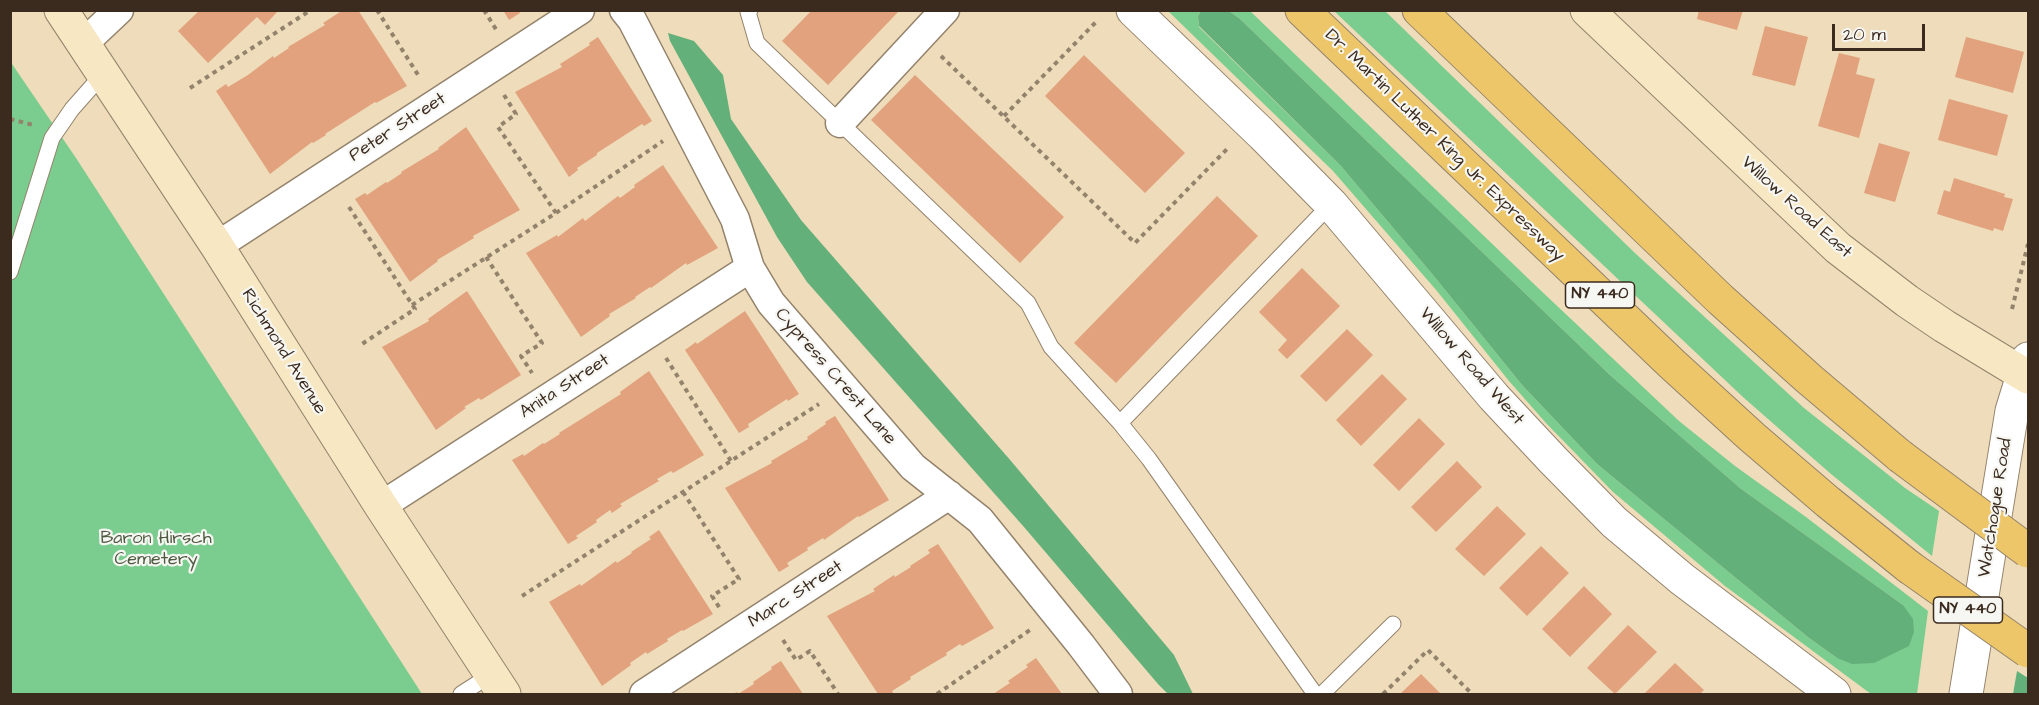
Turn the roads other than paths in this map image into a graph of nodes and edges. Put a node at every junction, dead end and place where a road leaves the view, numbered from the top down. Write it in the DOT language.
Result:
graph roads {
  1 [pos="61,10"];
  2 [pos="119,10"];
  3 [pos="579,10"];
  4 [pos="624,10"];
  5 [pos="750,10"];
  6 [pos="945,10"];
  7 [pos="1133,10"];
  8 [pos="1302,10"];
  9 [pos="1419,10"];
  10 [pos="1587,10"];
  11 [pos="84,43"];
  12 [pos="103,74"];
  13 [pos="840,123"];
  14 [pos="1331,204"];
  15 [pos="217,246"];
  16 [pos="750,268"];
  17 [pos="10,272"];
  18 [pos="2027,370"];
  19 [pos="1120,423"];
  20 [pos="949,495"];
  21 [pos="381,506"];
  22 [pos="2028,551"];
  23 [pos="1394,624"];
  24 [pos="2028,651"];
  25 [pos="498,684"];
  26 [pos="461,694"];
  27 [pos="644,694"];
  28 [pos="1118,694"];
  29 [pos="1315,694"];
  30 [pos="1322,694"];
  31 [pos="1834,694"];
  32 [pos="1966,694"];
  1 -- 11 [label="main road, Richmond Avenue"];
  2 -- 11 [label="street"];
  3 -- 15 [label="street, Peter Street"];
  4 -- 16 [label="street, Cypress Crest Lane"];
  5 -- 13 [label="lane"];
  6 -- 13 [label="street"];
  7 -- 14 [label="street, Willow Road West"];
  8 -- 24 [label="highway, Dr. Martin Luther King Jr. Expressway / NY 440, bridge"];
  9 -- 22 [label="highway, bridge"];
  10 -- 18 [label="main road, Willow Road East"];
  11 -- 12 [label="main road, Richmond Avenue"];
  12 -- 15 [label="main road, Richmond Avenue"];
  12 -- 17 [label="lane"];
  13 -- 19 [label="lane"];
  14 -- 19 [label="lane"];
  14 -- 31 [label="street, Willow Road West"];
  15 -- 21 [label="main road, Richmond Avenue"];
  16 -- 20 [label="street, Cypress Crest Lane"];
  16 -- 21 [label="street, Anita Street"];
  18 -- 32 [label="street, Watchogue Road"];
  19 -- 29 [label="lane"];
  20 -- 27 [label="street, Marc Street"];
  20 -- 28 [label="street, Cypress Crest Lane"];
  21 -- 25 [label="main road, Richmond Avenue"];
  23 -- 30 [label="lane"];
  25 -- 26 [label="lane"];
}
